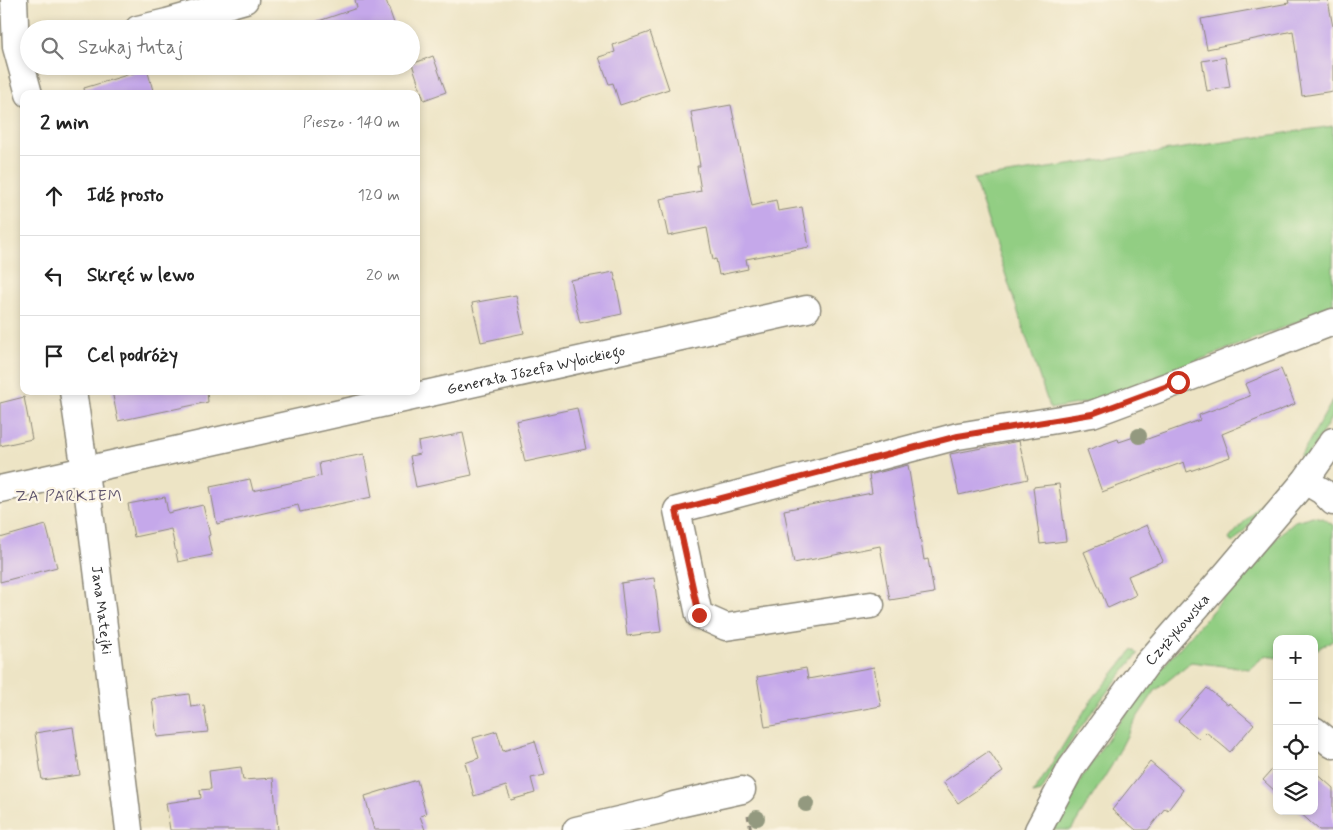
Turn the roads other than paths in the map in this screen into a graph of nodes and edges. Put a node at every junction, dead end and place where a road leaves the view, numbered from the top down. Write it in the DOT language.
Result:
graph roads {
  1 [pos="14,0"];
  2 [pos="245,0"];
  3 [pos="174,20"];
  4 [pos="15,48"];
  5 [pos="20,64"];
  6 [pos="23,75"];
  7 [pos="28,90"];
  8 [pos="807,309"];
  9 [pos="1333,322"];
  10 [pos="75,395"];
  11 [pos="1333,442"];
  12 [pos="85,471"];
  13 [pos="1306,481"];
  14 [pos="0,489"];
  15 [pos="1333,502"];
  16 [pos="871,605"];
  17 [pos="1318,733"];
  18 [pos="1333,745"];
  19 [pos="742,790"];
  20 [pos="129,830"];
  21 [pos="576,830"];
  22 [pos="1038,830"];
  1 -- 4 [label="street"];
  2 -- 3 [label="street"];
  4 -- 5 [label="street"];
  6 -- 7 [label="street"];
  8 -- 12 [label="street, Generała Józefa Wybickiego"];
  9 -- 16 [label="street"];
  10 -- 12 [label="street, Jana Matejki"];
  11 -- 13 [label="street, Czyżykowska"];
  12 -- 14 [label="street, Generała Józefa Wybickiego"];
  12 -- 20 [label="street, Jana Matejki"];
  13 -- 15 [label="street"];
  13 -- 22 [label="street, Czyżykowska"];
  17 -- 18 [label="street"];
  19 -- 21 [label="street"];
}
